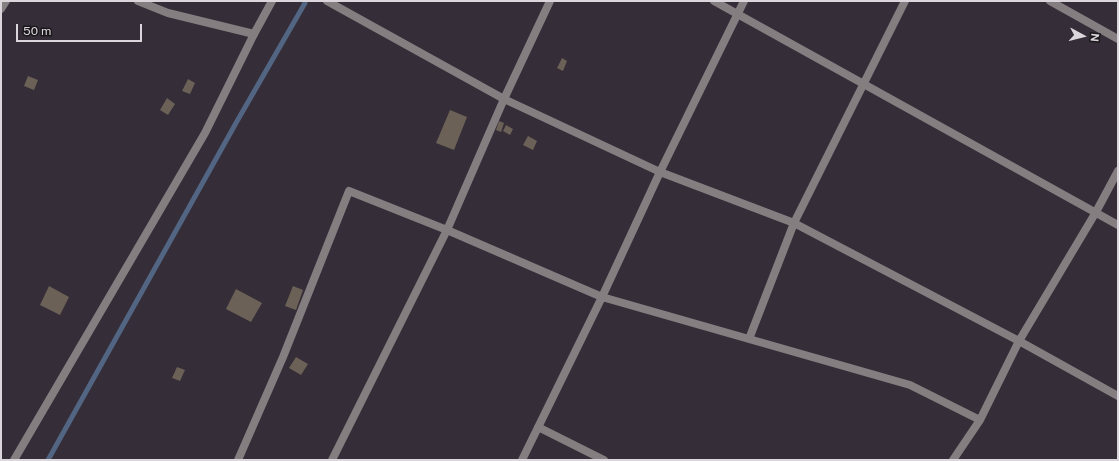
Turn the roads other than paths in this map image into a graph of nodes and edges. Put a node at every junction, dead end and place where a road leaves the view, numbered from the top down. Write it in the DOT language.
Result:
graph roads {
  1 [pos="6,1"];
  2 [pos="138,1"];
  3 [pos="272,1"];
  4 [pos="327,1"];
  5 [pos="550,1"];
  6 [pos="714,1"];
  7 [pos="744,1"];
  8 [pos="905,1"];
  9 [pos="1050,1"];
  10 [pos="1,9"];
  11 [pos="737,14"];
  12 [pos="254,34"];
  13 [pos="1118,39"];
  14 [pos="863,83"];
  15 [pos="504,99"];
  16 [pos="1118,171"];
  17 [pos="660,172"];
  18 [pos="1096,212"];
  19 [pos="794,223"];
  20 [pos="1118,225"];
  21 [pos="447,230"];
  22 [pos="602,297"];
  23 [pos="749,339"];
  24 [pos="1019,341"];
  25 [pos="1118,396"];
  26 [pos="980,420"];
  27 [pos="538,427"];
  28 [pos="14,460"];
  29 [pos="238,460"];
  30 [pos="332,460"];
  31 [pos="522,460"];
  32 [pos="604,460"];
  33 [pos="954,460"];
  1 -- 10 [label="street"];
  2 -- 12 [label="street"];
  3 -- 12 [label="street"];
  4 -- 15 [label="street"];
  5 -- 15 [label="street"];
  6 -- 11 [label="street"];
  7 -- 11 [label="street"];
  8 -- 14 [label="street"];
  9 -- 13 [label="street"];
  11 -- 14 [label="street"];
  11 -- 17 [label="street"];
  12 -- 28 [label="street"];
  14 -- 18 [label="street"];
  14 -- 19 [label="street"];
  15 -- 17 [label="street"];
  15 -- 21 [label="street"];
  16 -- 18 [label="street"];
  17 -- 19 [label="street"];
  17 -- 22 [label="street"];
  18 -- 20 [label="street"];
  18 -- 24 [label="street"];
  19 -- 23 [label="street"];
  19 -- 24 [label="street"];
  21 -- 22 [label="street"];
  21 -- 29 [label="street"];
  21 -- 30 [label="street"];
  22 -- 23 [label="street"];
  22 -- 27 [label="street"];
  23 -- 26 [label="street"];
  24 -- 25 [label="street"];
  24 -- 26 [label="street"];
  26 -- 33 [label="street"];
  27 -- 31 [label="street"];
  27 -- 32 [label="street"];
}
